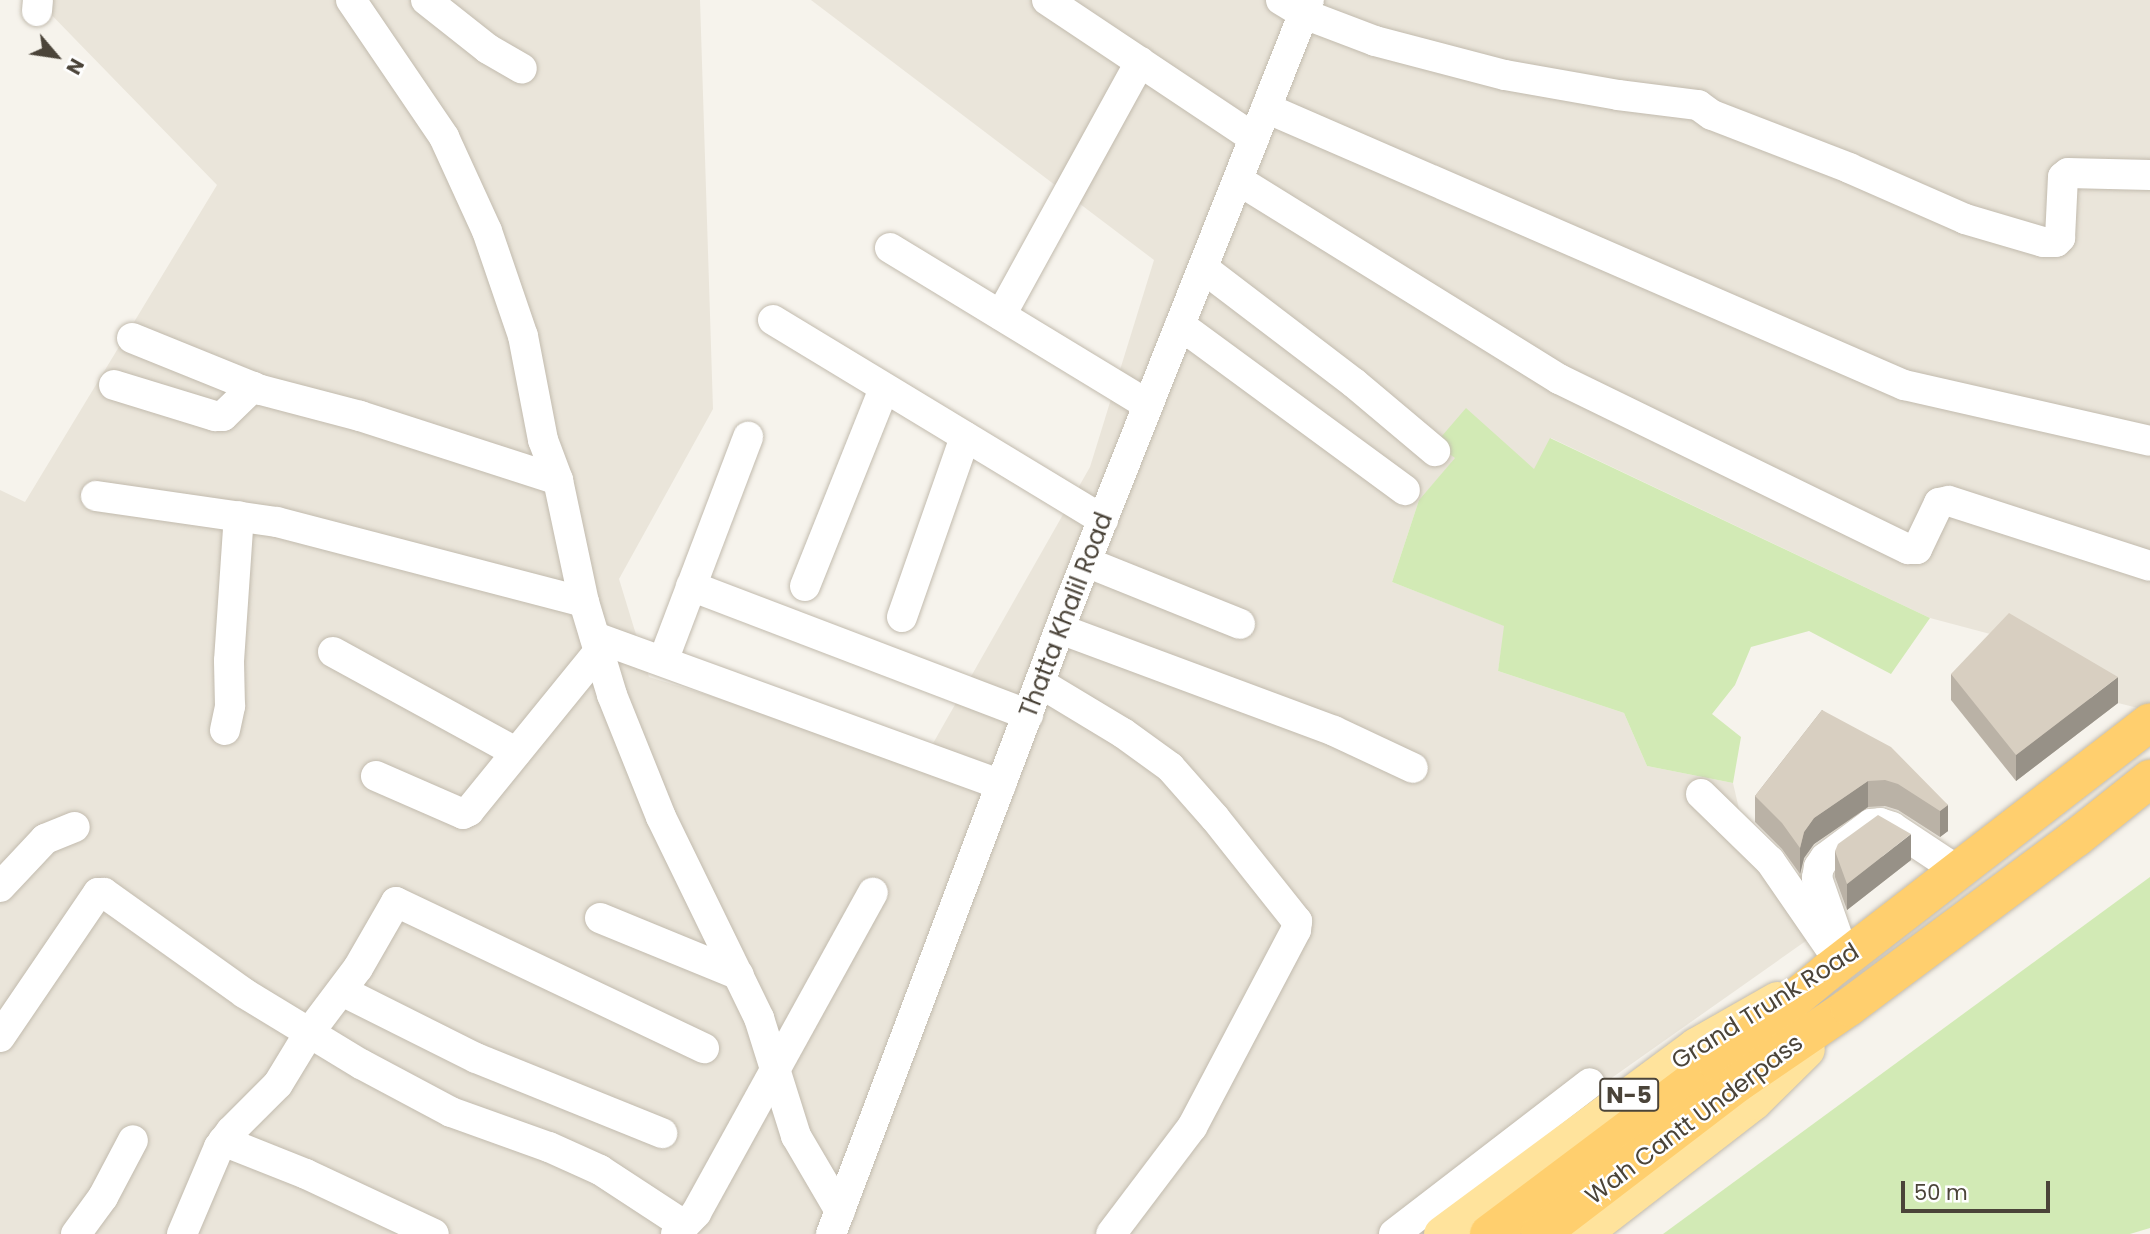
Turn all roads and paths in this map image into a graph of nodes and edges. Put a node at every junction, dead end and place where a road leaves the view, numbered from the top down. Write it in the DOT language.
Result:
graph roads {
  1 [pos="426,0"];
  2 [pos="1047,0"];
  3 [pos="364,3"];
  4 [pos="1298,5"];
  5 [pos="1140,62"];
  6 [pos="522,69"];
  7 [pos="1266,108"];
  8 [pos="1254,138"];
  9 [pos="2150,175"];
  10 [pos="1238,180"];
  11 [pos="890,248"];
  12 [pos="1203,268"];
  13 [pos="1001,315"];
  14 [pos="772,320"];
  15 [pos="1180,325"];
  16 [pos="132,338"];
  17 [pos="114,385"];
  18 [pos="253,387"];
  19 [pos="884,388"];
  20 [pos="1149,405"];
  21 [pos="748,437"];
  22 [pos="965,437"];
  23 [pos="2150,441"];
  24 [pos="1435,451"];
  25 [pos="558,480"];
  26 [pos="1405,490"];
  27 [pos="96,496"];
  28 [pos="239,516"];
  29 [pos="1103,520"];
  30 [pos="1086,562"];
  31 [pos="2150,566"];
  32 [pos="691,586"];
  33 [pos="805,586"];
  34 [pos="584,602"];
  35 [pos="902,617"];
  36 [pos="1240,624"];
  37 [pos="1060,628"];
  38 [pos="597,644"];
  39 [pos="333,652"];
  40 [pos="663,661"];
  41 [pos="1040,683"];
  42 [pos="1027,715"];
  43 [pos="2150,722"];
  44 [pos="225,730"];
  45 [pos="516,752"];
  46 [pos="1413,768"];
  47 [pos="376,776"];
  48 [pos="2150,779"];
  49 [pos="1001,785"];
  50 [pos="1701,794"];
  51 [pos="75,827"];
  52 [pos="1960,872"];
  53 [pos="0,887"];
  54 [pos="873,893"];
  55 [pos="600,918"];
  56 [pos="1837,964"];
  57 [pos="739,975"];
  58 [pos="342,991"];
  59 [pos="1849,1007"];
  60 [pos="309,1033"];
  61 [pos="0,1037"];
  62 [pos="704,1048"];
  63 [pos="775,1069"];
  64 [pos="1590,1083"];
  65 [pos="662,1133"];
  66 [pos="132,1140"];
  67 [pos="223,1141"];
  68 [pos="835,1223"];
  69 [pos="680,1230"];
  70 [pos="76,1234"];
  71 [pos="182,1234"];
  72 [pos="434,1234"];
  73 [pos="1111,1234"];
  74 [pos="1394,1234"];
  75 [pos="1442,1234"];
  76 [pos="1489,1234"];
  77 [pos="1540,1234"];
  78 [pos="1581,1234"];
  1 -- 6 [label="street"];
  2 -- 5 [label="street"];
  3 -- 25 [label="street"];
  4 -- 7 [label="street, Thatta Khalil Road"];
  4 -- 9 [label="street"];
  5 -- 8 [label="street"];
  5 -- 13 [label="street"];
  7 -- 8 [label="street, Thatta Khalil Road"];
  7 -- 23 [label="street"];
  8 -- 10 [label="street, Thatta Khalil Road"];
  10 -- 12 [label="street, Thatta Khalil Road"];
  10 -- 31 [label="street"];
  11 -- 13 [label="street"];
  12 -- 15 [label="street, Thatta Khalil Road"];
  12 -- 24 [label="street"];
  13 -- 20 [label="street"];
  14 -- 19 [label="street"];
  15 -- 20 [label="street, Thatta Khalil Road"];
  15 -- 26 [label="street"];
  16 -- 18 [label="street"];
  17 -- 18 [label="street"];
  18 -- 25 [label="street"];
  19 -- 22 [label="street"];
  19 -- 33 [label="street"];
  20 -- 29 [label="street, Thatta Khalil Road"];
  21 -- 32 [label="street"];
  22 -- 29 [label="street"];
  22 -- 35 [label="street"];
  25 -- 34 [label="street"];
  27 -- 28 [label="street"];
  28 -- 34 [label="street"];
  28 -- 44 [label="street"];
  29 -- 30 [label="street, Thatta Khalil Road"];
  30 -- 36 [label="street"];
  30 -- 37 [label="street, Thatta Khalil Road"];
  32 -- 40 [label="street"];
  32 -- 42 [label="street"];
  34 -- 38 [label="street"];
  37 -- 41 [label="street, Thatta Khalil Road"];
  37 -- 46 [label="street"];
  38 -- 40 [label="street"];
  38 -- 45 [label="street"];
  38 -- 57 [label="street"];
  39 -- 45 [label="street"];
  40 -- 49 [label="street"];
  41 -- 42 [label="street, Thatta Khalil Road"];
  41 -- 73 [label="street"];
  42 -- 49 [label="street, Thatta Khalil Road"];
  43 -- 52 [label="highway, Grand Trunk Road / N-5"];
  45 -- 47 [label="street"];
  48 -- 59 [label="highway, Grand Trunk Road"];
  49 -- 68 [label="street, Thatta Khalil Road"];
  50 -- 56 [label="street"];
  51 -- 53 [label="street"];
  52 -- 56 [label="highway, Grand Trunk Road / N-5"];
  52 -- 56 [label="street"];
  54 -- 63 [label="street"];
  55 -- 57 [label="street"];
  56 -- 75 [label="main road, Grand Trunk Road / N-5"];
  56 -- 76 [label="highway, Wah Cantt Underpass"];
  57 -- 63 [label="street"];
  58 -- 60 [label="street"];
  58 -- 62 [label="street"];
  58 -- 65 [label="street"];
  59 -- 77 [label="highway, Wah Cantt Underpass"];
  59 -- 78 [label="main road, Grand Trunk Road"];
  60 -- 61 [label="street"];
  60 -- 67 [label="street"];
  60 -- 69 [label="street"];
  63 -- 68 [label="street"];
  63 -- 69 [label="street"];
  64 -- 74 [label="street"];
  66 -- 70 [label="street"];
  67 -- 71 [label="street"];
  67 -- 72 [label="street"];
}
